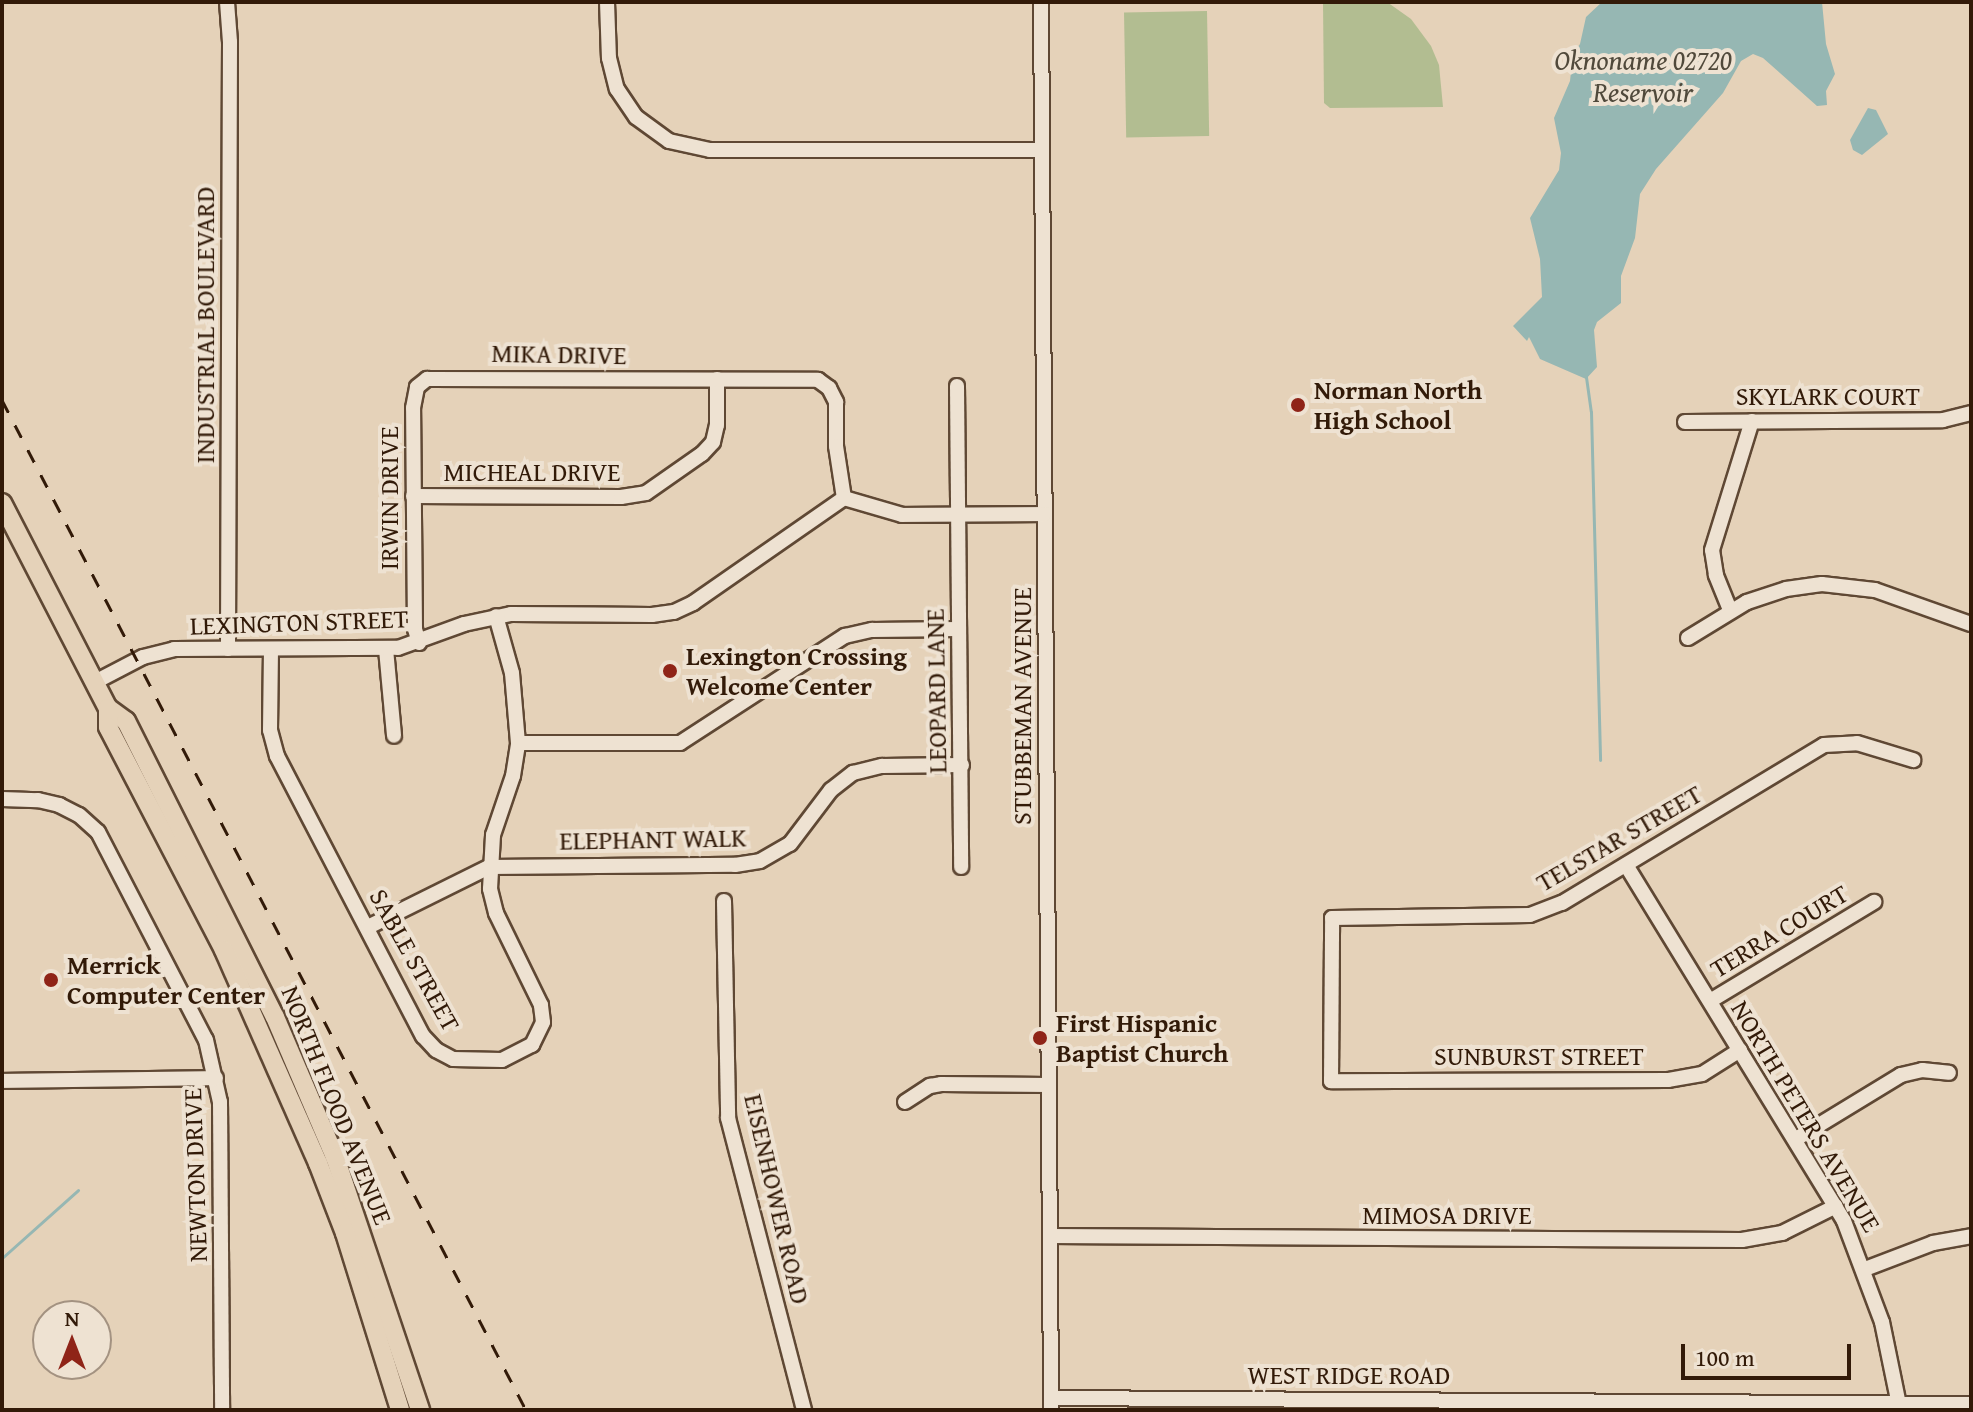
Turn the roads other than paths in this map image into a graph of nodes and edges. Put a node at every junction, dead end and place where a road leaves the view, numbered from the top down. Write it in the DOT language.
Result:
graph roads {
  1 [pos="227,2"];
  2 [pos="607,2"];
  3 [pos="1041,2"];
  4 [pos="1042,150"];
  5 [pos="717,379"];
  6 [pos="957,386"];
  7 [pos="413,399"];
  8 [pos="1971,413"];
  9 [pos="1752,421"];
  10 [pos="1685,422"];
  11 [pos="413,496"];
  12 [pos="844,498"];
  13 [pos="2,503"];
  14 [pos="957,514"];
  15 [pos="1044,514"];
  16 [pos="1730,610"];
  17 [pos="496,616"];
  18 [pos="1971,624"];
  19 [pos="958,629"];
  20 [pos="1688,638"];
  21 [pos="419,643"];
  22 [pos="228,649"];
  23 [pos="271,649"];
  24 [pos="386,649"];
  25 [pos="95,682"];
  26 [pos="108,708"];
  27 [pos="394,736"];
  28 [pos="518,743"];
  29 [pos="1913,760"];
  30 [pos="962,765"];
  31 [pos="2,799"];
  32 [pos="1626,865"];
  33 [pos="489,867"];
  34 [pos="961,867"];
  35 [pos="724,901"];
  36 [pos="1874,902"];
  37 [pos="368,927"];
  38 [pos="1710,1001"];
  39 [pos="1740,1050"];
  40 [pos="1949,1073"];
  41 [pos="216,1078"];
  42 [pos="2,1081"];
  43 [pos="1331,1081"];
  44 [pos="1048,1085"];
  45 [pos="905,1102"];
  46 [pos="1796,1139"];
  47 [pos="1836,1206"];
  48 [pos="1050,1236"];
  49 [pos="1971,1236"];
  50 [pos="1865,1269"];
  51 [pos="1051,1404"];
  52 [pos="1971,1404"];
  53 [pos="1358,1405"];
  54 [pos="1899,1407"];
  55 [pos="222,1410"];
  56 [pos="400,1410"];
  57 [pos="420,1410"];
  58 [pos="804,1410"];
  1 -- 22 [label="street, INDUSTRIAL BOULEVARD"];
  2 -- 4 [label="street"];
  3 -- 4 [label="street, STUBBEMAN AVENUE"];
  4 -- 15 [label="street, STUBBEMAN AVENUE"];
  5 -- 7 [label="street, MIKA DRIVE"];
  5 -- 11 [label="street, MICHEAL DRIVE"];
  5 -- 12 [label="street, MIKA DRIVE"];
  6 -- 14 [label="street, LEOPARD LANE"];
  7 -- 11 [label="street, IRWIN DRIVE"];
  8 -- 9 [label="street, SKYLARK COURT"];
  9 -- 10 [label="street, SKYLARK COURT"];
  9 -- 16 [label="street"];
  11 -- 21 [label="street, IRWIN DRIVE"];
  12 -- 14 [label="street"];
  12 -- 17 [label="street, LEXINGTON STREET"];
  13 -- 25 [label="main road, NORTH FLOOD AVENUE"];
  14 -- 15 [label="street"];
  14 -- 19 [label="street, LEOPARD LANE"];
  15 -- 44 [label="street, STUBBEMAN AVENUE"];
  16 -- 18 [label="street"];
  16 -- 20 [label="street"];
  17 -- 21 [label="street, LEXINGTON STREET"];
  17 -- 28 [label="street, SABLE STREET"];
  19 -- 28 [label="street"];
  19 -- 30 [label="street, LEOPARD LANE"];
  21 -- 24 [label="street, LEXINGTON STREET"];
  22 -- 23 [label="street, LEXINGTON STREET"];
  22 -- 25 [label="street, LEXINGTON STREET"];
  23 -- 24 [label="street, LEXINGTON STREET"];
  23 -- 37 [label="street, SABLE STREET"];
  24 -- 27 [label="street"];
  25 -- 26 [label="main road, NORTH FLOOD AVENUE"];
  26 -- 56 [label="main road, NORTH FLOOD AVENUE"];
  26 -- 57 [label="main road, NORTH FLOOD AVENUE"];
  28 -- 33 [label="street, SABLE STREET"];
  29 -- 32 [label="street, TELSTAR STREET"];
  30 -- 33 [label="street, ELEPHANT WALK"];
  30 -- 34 [label="street, LEOPARD LANE"];
  31 -- 41 [label="street, NEWTON DRIVE"];
  32 -- 38 [label="street, NORTH PETERS AVENUE"];
  32 -- 43 [label="street, TELSTAR STREET"];
  33 -- 37 [label="street, ELEPHANT WALK"];
  33 -- 37 [label="street, SABLE STREET"];
  35 -- 58 [label="street, EISENHOWER ROAD"];
  36 -- 38 [label="street, TERRA COURT"];
  38 -- 39 [label="street, NORTH PETERS AVENUE"];
  39 -- 43 [label="street, SUNBURST STREET"];
  39 -- 46 [label="street, NORTH PETERS AVENUE"];
  40 -- 46 [label="street"];
  41 -- 42 [label="street"];
  41 -- 55 [label="street, NEWTON DRIVE"];
  44 -- 45 [label="street"];
  44 -- 48 [label="street, STUBBEMAN AVENUE"];
  46 -- 47 [label="street, NORTH PETERS AVENUE"];
  47 -- 48 [label="street, MIMOSA DRIVE"];
  47 -- 50 [label="street, NORTH PETERS AVENUE"];
  48 -- 51 [label="street, STUBBEMAN AVENUE"];
  49 -- 50 [label="street"];
  50 -- 54 [label="street, NORTH PETERS AVENUE"];
  51 -- 53 [label="street, WEST RIDGE ROAD"];
  52 -- 54 [label="street, WEST RIDGE ROAD"];
  53 -- 54 [label="street, WEST RIDGE ROAD"];
}
